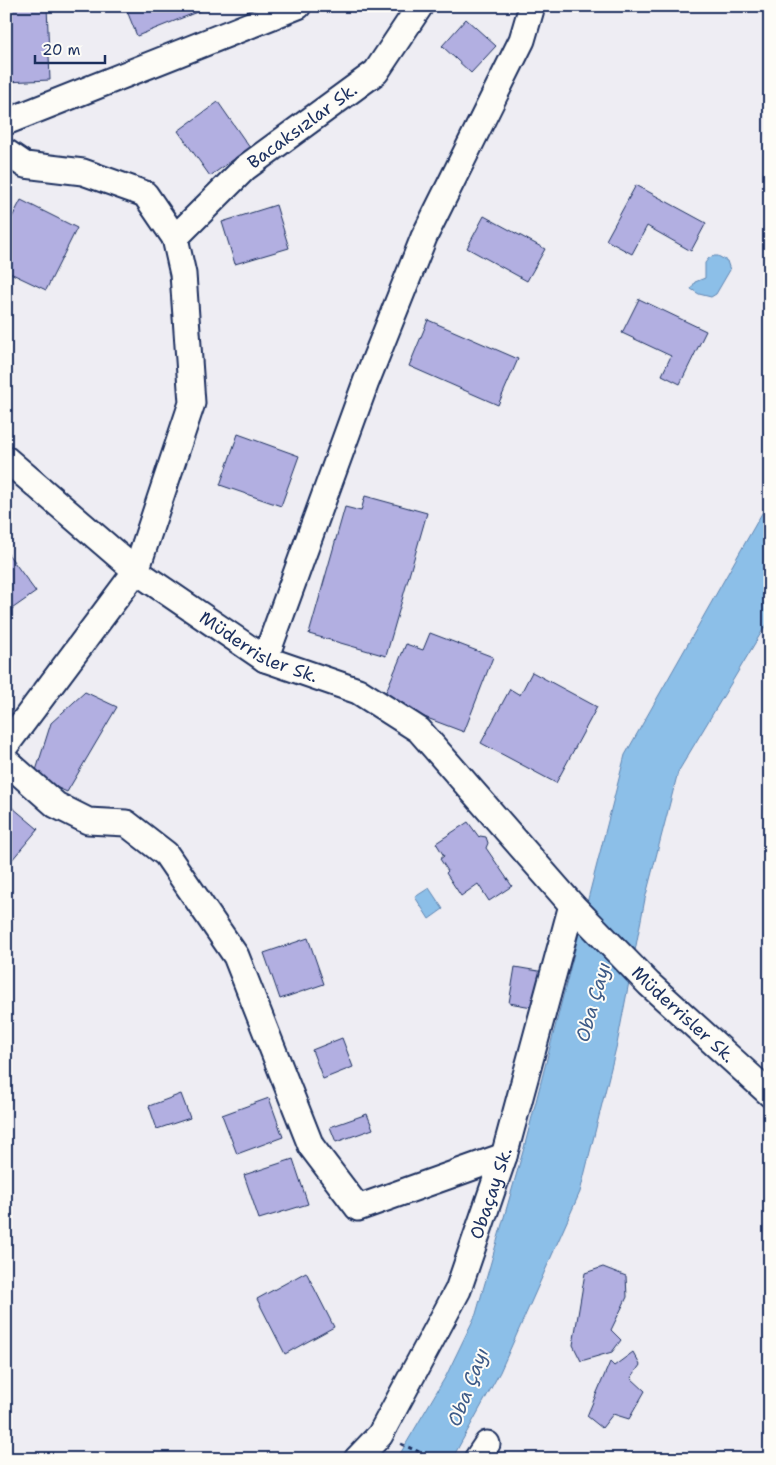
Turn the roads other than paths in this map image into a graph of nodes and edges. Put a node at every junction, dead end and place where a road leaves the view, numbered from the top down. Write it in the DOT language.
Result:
graph roads {
  1 [pos="298,6"];
  2 [pos="420,6"];
  3 [pos="532,6"];
  4 [pos="6,122"];
  5 [pos="6,152"];
  6 [pos="175,238"];
  7 [pos="6,459"];
  8 [pos="136,571"];
  9 [pos="265,658"];
  10 [pos="6,745"];
  11 [pos="6,761"];
  12 [pos="572,906"];
  13 [pos="770,1094"];
  14 [pos="504,1156"];
  15 [pos="357,1459"];
  1 -- 4 [label="street"];
  2 -- 6 [label="street, Bacaksızlar Sk."];
  3 -- 9 [label="street"];
  5 -- 6 [label="street"];
  6 -- 8 [label="street"];
  7 -- 8 [label="street, Müderrisler Sk."];
  8 -- 9 [label="street, Müderrisler Sk."];
  8 -- 10 [label="street"];
  9 -- 12 [label="street, Müderrisler Sk."];
  11 -- 14 [label="street"];
  12 -- 13 [label="street, Müderrisler Sk."];
  12 -- 14 [label="street, Obaçay Sk."];
  14 -- 15 [label="street, Obaçay Sk."];
}
